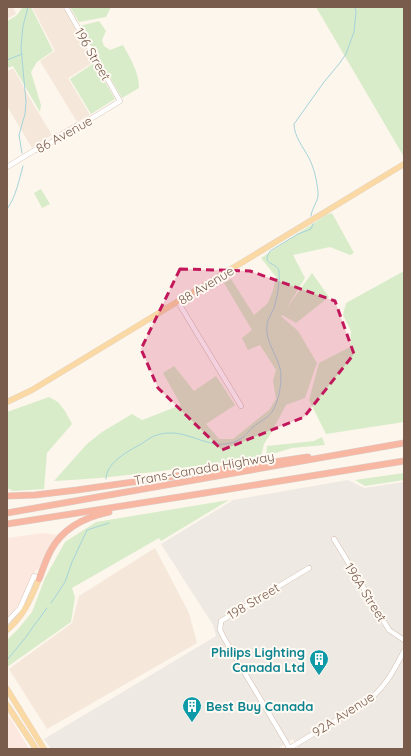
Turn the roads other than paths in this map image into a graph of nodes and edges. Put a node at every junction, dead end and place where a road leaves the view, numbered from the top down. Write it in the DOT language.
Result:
graph roads {
  1 [pos="66,7"];
  2 [pos="120,101"];
  3 [pos="404,164"];
  4 [pos="7,167"];
  5 [pos="178,302"];
  6 [pos="7,402"];
  7 [pos="241,406"];
  8 [pos="404,443"];
  9 [pos="351,452"];
  10 [pos="404,461"];
  11 [pos="7,496"];
  12 [pos="169,499"];
  13 [pos="7,513"];
  14 [pos="7,524"];
  15 [pos="334,539"];
  16 [pos="309,568"];
  17 [pos="37,578"];
  18 [pos="7,622"];
  19 [pos="7,630"];
  20 [pos="404,640"];
  21 [pos="404,651"];
  22 [pos="7,689"];
  23 [pos="7,705"];
  24 [pos="14,715"];
  25 [pos="7,716"];
  26 [pos="36,749"];
  27 [pos="44,749"];
  28 [pos="289,749"];
  1 -- 2 [label="street, 196 Street"];
  2 -- 4 [label="street, 86 Avenue"];
  3 -- 5 [label="main road, 88 Avenue"];
  5 -- 6 [label="main road, 88 Avenue"];
  5 -- 7 [label="street"];
  8 -- 9 [label="highway, Trans-Canada Highway"];
  9 -- 11 [label="highway"];
  9 -- 13 [label="highway, Trans-Canada Highway"];
  10 -- 12 [label="highway, Trans-Canada Highway"];
  12 -- 14 [label="highway, Trans-Canada Highway"];
  12 -- 17 [label="highway"];
  15 -- 20 [label="street, 196A Street"];
  16 -- 28 [label="street, 198 Street"];
  17 -- 18 [label="street"];
  17 -- 19 [label="main road"];
  21 -- 28 [label="street, 92A Avenue"];
  22 -- 27 [label="main road"];
  23 -- 24 [label="main road"];
  24 -- 25 [label="main road"];
  24 -- 26 [label="main road"];
}
